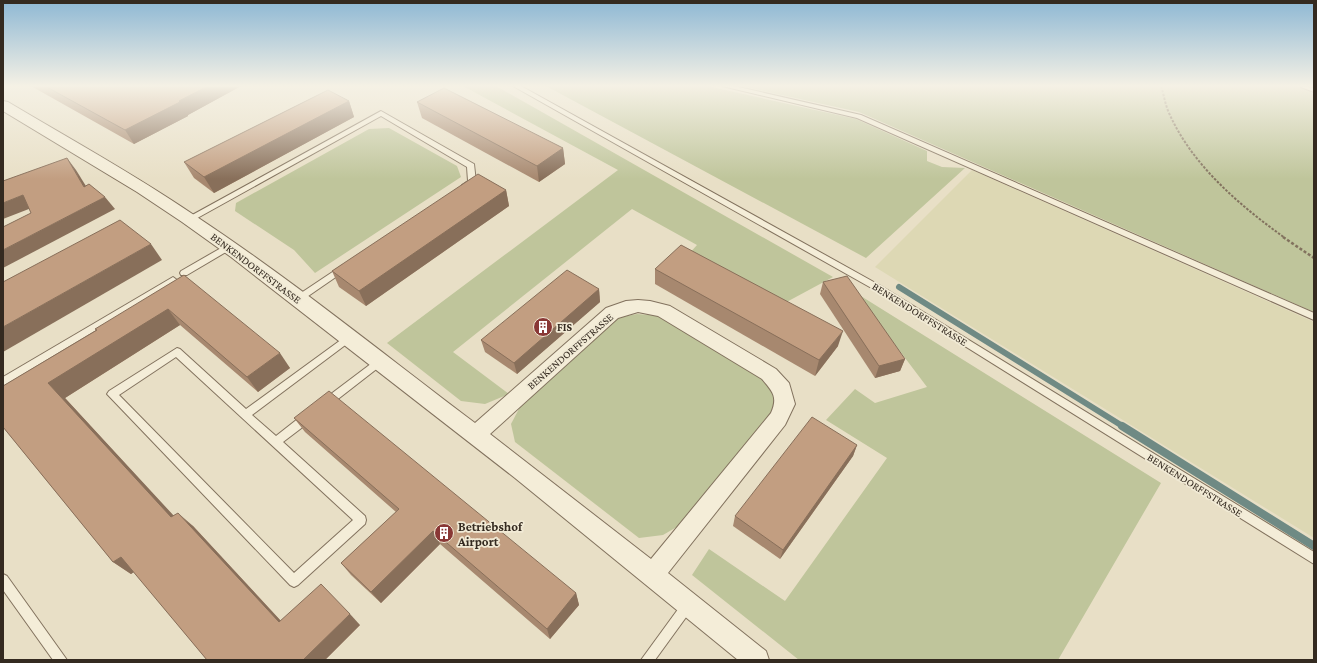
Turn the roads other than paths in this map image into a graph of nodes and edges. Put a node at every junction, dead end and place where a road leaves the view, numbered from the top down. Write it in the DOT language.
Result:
graph roads {
  1 [pos="23,117"];
  2 [pos="374,117"];
  3 [pos="388,117"];
  4 [pos="571,117"];
  5 [pos="860,117"];
  6 [pos="86,154"];
  7 [pos="68,161"];
  8 [pos="460,191"];
  9 [pos="189,219"];
  10 [pos="228,247"];
  11 [pos="348,265"];
  12 [pos="184,273"];
  13 [pos="173,280"];
  14 [pos="298,299"];
  15 [pos="1314,317"];
  16 [pos="349,338"];
  17 [pos="380,361"];
  18 [pos="3,382"];
  19 [pos="246,414"];
  20 [pos="477,434"];
  21 [pos="276,442"];
  22 [pos="1314,558"];
  23 [pos="653,574"];
  24 [pos="3,581"];
  25 [pos="689,604"];
  26 [pos="60,660"];
  27 [pos="647,660"];
  28 [pos="756,660"];
  1 -- 6 [label="street, BENKENDORFFSTRASSE"];
  2 -- 9 [label="lane"];
  3 -- 8 [label="lane"];
  4 -- 22 [label="lane, BENKENDORFFSTRASSE"];
  5 -- 15 [label="lane"];
  6 -- 7 [label="street"];
  6 -- 9 [label="street, BENKENDORFFSTRASSE"];
  9 -- 10 [label="street, BENKENDORFFSTRASSE"];
  10 -- 12 [label="lane"];
  10 -- 14 [label="street, BENKENDORFFSTRASSE"];
  11 -- 14 [label="lane"];
  13 -- 18 [label="lane"];
  14 -- 16 [label="street, BENKENDORFFSTRASSE"];
  16 -- 17 [label="street, BENKENDORFFSTRASSE"];
  16 -- 19 [label="lane"];
  17 -- 20 [label="street, BENKENDORFFSTRASSE"];
  17 -- 21 [label="lane"];
  19 -- 21 [label="lane"];
  19 -- 21 [label="lane"];
  20 -- 23 [label="street, BENKENDORFFSTRASSE"];
  20 -- 23 [label="street, BENKENDORFFSTRASSE"];
  23 -- 25 [label="street, BENKENDORFFSTRASSE"];
  24 -- 26 [label="lane"];
  25 -- 27 [label="lane"];
  25 -- 28 [label="street, BENKENDORFFSTRASSE"];
}
